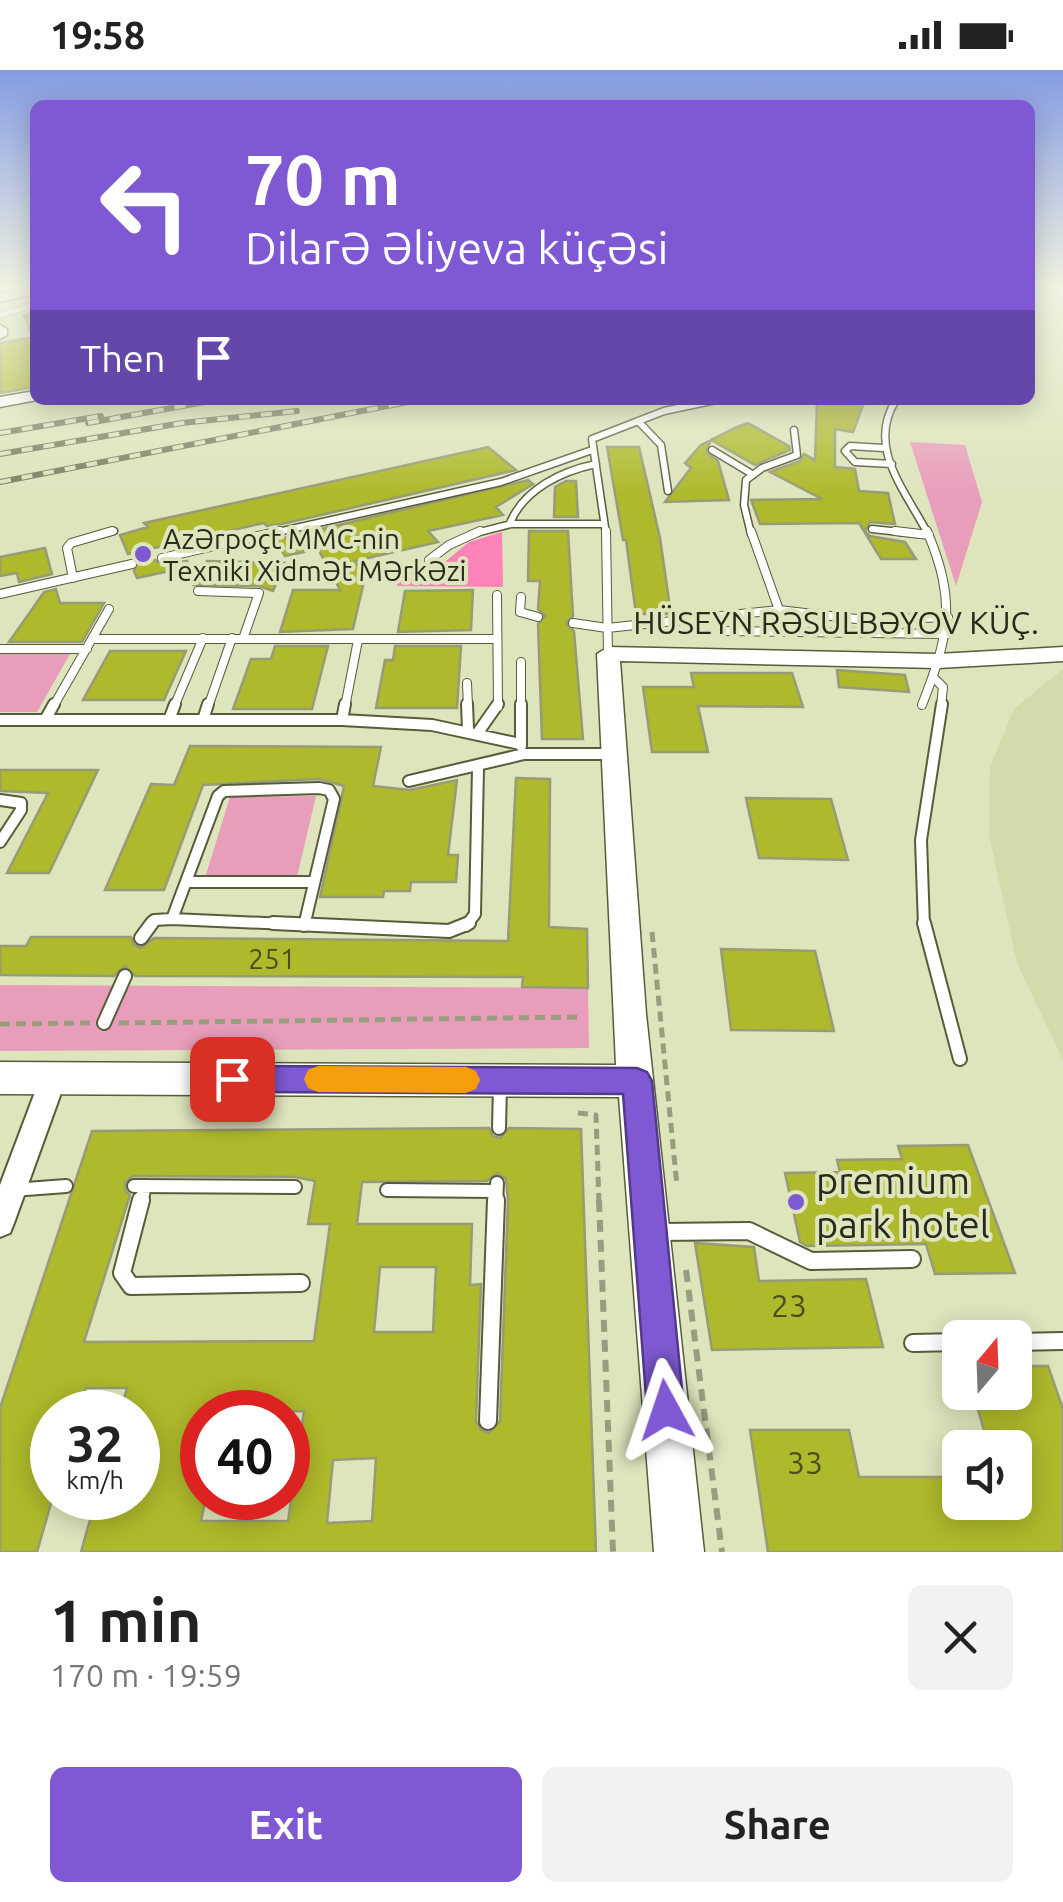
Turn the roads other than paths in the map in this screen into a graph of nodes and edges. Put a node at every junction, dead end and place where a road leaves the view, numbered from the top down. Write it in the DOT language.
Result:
graph roads {
  1 [pos="30,397"];
  2 [pos="0,402"];
  3 [pos="697,405"];
  4 [pos="893,405"];
  5 [pos="638,421"];
  6 [pos="794,430"];
  7 [pos="883,448"];
  8 [pos="592,450"];
  9 [pos="712,450"];
  10 [pos="596,464"];
  11 [pos="892,464"];
  12 [pos="752,474"];
  13 [pos="668,490"];
  14 [pos="510,524"];
  15 [pos="603,524"];
  16 [pos="872,529"];
  17 [pos="114,531"];
  18 [pos="930,535"];
  19 [pos="162,558"];
  20 [pos="429,560"];
  21 [pos="132,564"];
  22 [pos="73,578"];
  23 [pos="198,592"];
  24 [pos="0,594"];
  25 [pos="497,595"];
  26 [pos="520,597"];
  27 [pos="109,609"];
  28 [pos="779,610"];
  29 [pos="538,618"];
  30 [pos="948,618"];
  31 [pos="574,623"];
  32 [pos="722,632"];
  33 [pos="947,634"];
  34 [pos="203,638"];
  35 [pos="238,639"];
  36 [pos="358,640"];
  37 [pos="497,640"];
  38 [pos="608,641"];
  39 [pos="90,644"];
  40 [pos="0,649"];
  41 [pos="1063,654"];
  42 [pos="521,662"];
  43 [pos="936,670"];
  44 [pos="468,682"];
  45 [pos="922,705"];
  46 [pos="0,720"];
  47 [pos="46,720"];
  48 [pos="169,720"];
  49 [pos="203,720"];
  50 [pos="342,720"];
  51 [pos="473,730"];
  52 [pos="522,749"];
  53 [pos="614,754"];
  54 [pos="478,768"];
  55 [pos="409,781"];
  56 [pos="0,800"];
  57 [pos="0,842"];
  58 [pos="188,882"];
  59 [pos="313,882"];
  60 [pos="172,919"];
  61 [pos="304,927"];
  62 [pos="140,938"];
  63 [pos="125,976"];
  64 [pos="104,1024"];
  65 [pos="960,1060"];
  66 [pos="0,1078"];
  67 [pos="53,1078"];
  68 [pos="500,1080"];
  69 [pos="637,1081"];
  70 [pos="499,1128"];
  71 [pos="66,1186"];
  72 [pos="295,1187"];
  73 [pos="12,1190"];
  74 [pos="387,1190"];
  75 [pos="0,1223"];
  76 [pos="665,1232"];
  77 [pos="912,1259"];
  78 [pos="300,1283"];
  79 [pos="1063,1341"];
  80 [pos="942,1342"];
  81 [pos="1032,1342"];
  82 [pos="913,1343"];
  83 [pos="488,1421"];
  84 [pos="679,1552"];
  1 -- 2 [label="street"];
  3 -- 5 [label="lane"];
  4 -- 7 [label="lane"];
  5 -- 8 [label="lane"];
  5 -- 13 [label="lane"];
  6 -- 12 [label="lane"];
  7 -- 11 [label="lane"];
  7 -- 11 [label="lane"];
  8 -- 10 [label="lane"];
  8 -- 19 [label="lane"];
  9 -- 12 [label="lane"];
  10 -- 14 [label="lane"];
  10 -- 15 [label="lane"];
  11 -- 18 [label="lane"];
  12 -- 28 [label="lane"];
  14 -- 15 [label="lane"];
  14 -- 20 [label="lane"];
  15 -- 38 [label="lane"];
  16 -- 18 [label="lane"];
  17 -- 22 [label="lane"];
  18 -- 30 [label="lane"];
  21 -- 22 [label="lane"];
  22 -- 24 [label="lane"];
  23 -- 35 [label="lane"];
  25 -- 37 [label="lane"];
  26 -- 29 [label="lane"];
  27 -- 39 [label="lane"];
  28 -- 30 [label="lane"];
  28 -- 38 [label="lane"];
  30 -- 33 [label="lane"];
  31 -- 38 [label="lane"];
  32 -- 33 [label="lane"];
  33 -- 43 [label="lane"];
  34 -- 35 [label="lane"];
  34 -- 39 [label="lane"];
  34 -- 48 [label="lane"];
  35 -- 36 [label="lane"];
  35 -- 49 [label="lane"];
  36 -- 37 [label="lane"];
  36 -- 50 [label="lane"];
  37 -- 51 [label="lane"];
  38 -- 43 [label="street, HÜSEYN RƏSULBƏYOV KÜÇ."];
  38 -- 53 [label="street"];
  39 -- 40 [label="lane"];
  39 -- 47 [label="lane"];
  41 -- 43 [label="street, HÜSEYN RƏSULBƏYOV KÜÇ."];
  42 -- 52 [label="lane"];
  43 -- 45 [label="lane"];
  43 -- 65 [label="lane"];
  44 -- 51 [label="lane"];
  46 -- 47 [label="lane"];
  47 -- 48 [label="lane"];
  48 -- 49 [label="lane"];
  49 -- 50 [label="lane"];
  50 -- 51 [label="lane"];
  51 -- 52 [label="lane"];
  52 -- 53 [label="lane"];
  52 -- 54 [label="lane"];
  53 -- 69 [label="street"];
  54 -- 55 [label="lane"];
  54 -- 61 [label="lane"];
  56 -- 57 [label="lane"];
  58 -- 59 [label="lane"];
  58 -- 59 [label="lane"];
  58 -- 60 [label="lane"];
  59 -- 61 [label="lane"];
  60 -- 61 [label="lane"];
  60 -- 62 [label="lane"];
  63 -- 64 [label="lane"];
  66 -- 67 [label="street"];
  67 -- 68 [label="street"];
  67 -- 73 [label="street"];
  68 -- 69 [label="street"];
  68 -- 70 [label="lane"];
  69 -- 76 [label="street"];
  71 -- 73 [label="lane"];
  72 -- 78 [label="lane"];
  73 -- 75 [label="street"];
  74 -- 83 [label="lane"];
  76 -- 77 [label="lane"];
  76 -- 84 [label="street"];
  79 -- 81 [label="lane"];
  80 -- 82 [label="lane"];
}
